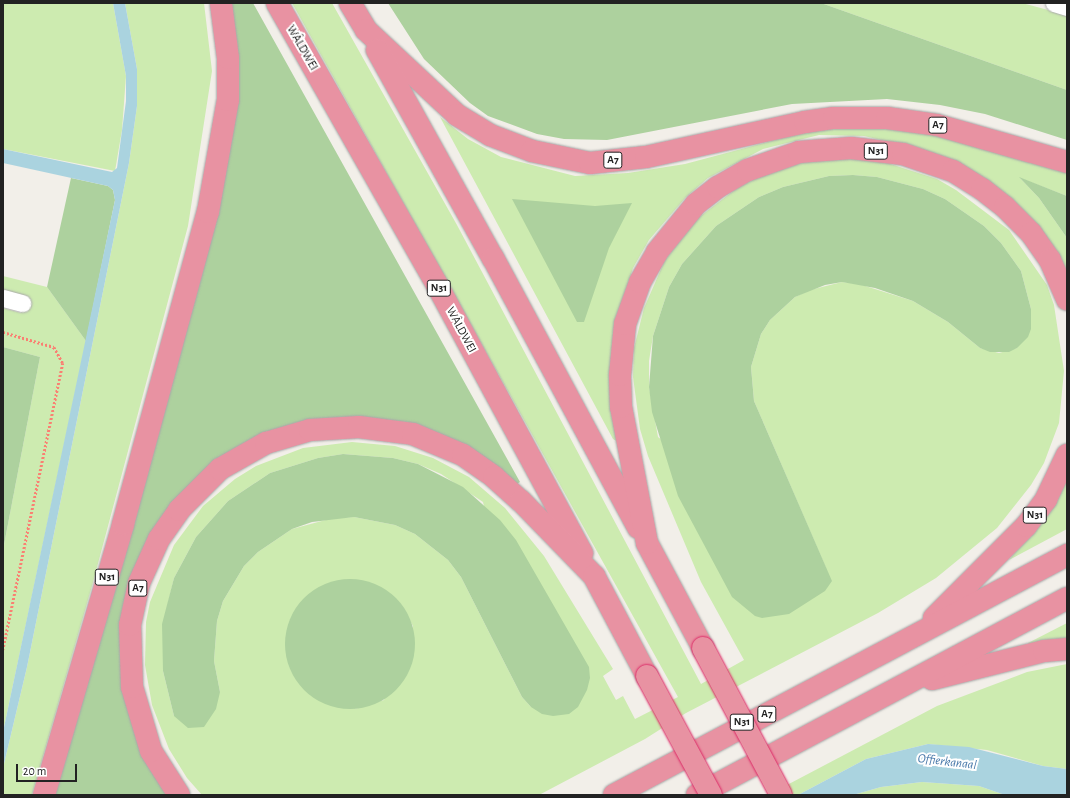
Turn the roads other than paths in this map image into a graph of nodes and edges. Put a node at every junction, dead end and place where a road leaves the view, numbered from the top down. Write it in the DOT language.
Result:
graph roads {
  1 [pos="221,3"];
  2 [pos="277,3"];
  3 [pos="350,3"];
  4 [pos="1054,3"];
  5 [pos="1067,7"];
  6 [pos="366,30"];
  7 [pos="1067,162"];
  8 [pos="3,298"];
  9 [pos="1067,299"];
  10 [pos="22,303"];
  11 [pos="1067,455"];
  12 [pos="647,543"];
  13 [pos="1067,555"];
  14 [pos="594,576"];
  15 [pos="1067,598"];
  16 [pos="919,634"];
  17 [pos="1067,649"];
  18 [pos="903,686"];
  19 [pos="44,795"];
  20 [pos="178,795"];
  21 [pos="614,795"];
  22 [pos="697,795"];
  23 [pos="711,795"];
  24 [pos="781,795"];
  1 -- 19 [label="highway, N31"];
  2 -- 14 [label="highway, WÂLDWEI / N31"];
  3 -- 6 [label="highway, N31"];
  4 -- 5 [label="street"];
  6 -- 7 [label="highway, A7"];
  6 -- 12 [label="highway, N31"];
  8 -- 10 [label="street"];
  9 -- 12 [label="highway, N31"];
  11 -- 16 [label="highway, N31"];
  12 -- 24 [label="highway, N31, bridge"];
  13 -- 16 [label="highway, A7"];
  14 -- 20 [label="highway, A7"];
  14 -- 23 [label="highway, N31, bridge"];
  15 -- 18 [label="highway"];
  16 -- 21 [label="highway, A7"];
  17 -- 18 [label="highway"];
  18 -- 22 [label="highway"];
}
